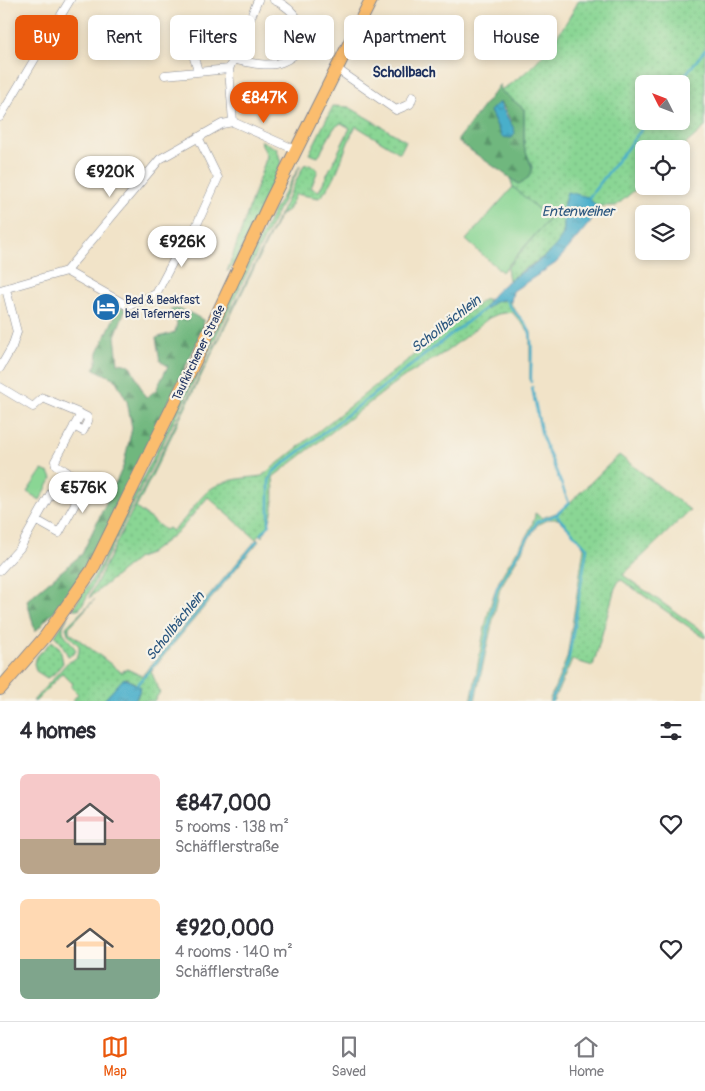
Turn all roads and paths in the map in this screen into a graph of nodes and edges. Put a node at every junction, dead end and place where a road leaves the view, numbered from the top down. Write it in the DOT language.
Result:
graph roads {
  1 [pos="70,0"];
  2 [pos="258,0"];
  3 [pos="274,0"];
  4 [pos="371,0"];
  5 [pos="251,15"];
  6 [pos="195,60"];
  7 [pos="232,60"];
  8 [pos="237,60"];
  9 [pos="229,69"];
  10 [pos="337,69"];
  11 [pos="198,70"];
  12 [pos="165,75"];
  13 [pos="413,96"];
  14 [pos="0,117"];
  15 [pos="233,122"];
  16 [pos="198,136"];
  17 [pos="296,150"];
  18 [pos="66,271"];
  19 [pos="3,290"];
  20 [pos="0,368"];
  21 [pos="0,387"];
  22 [pos="64,470"];
  23 [pos="36,520"];
  24 [pos="0,570"];
  25 [pos="0,689"];
  1 -- 14 [label="street"];
  2 -- 5 [label="street"];
  3 -- 8 [label="street"];
  4 -- 10 [label="main road, Taufkirchener Straße"];
  6 -- 11 [label="street"];
  7 -- 9 [label="street"];
  9 -- 11 [label="street"];
  9 -- 15 [label="street"];
  10 -- 13 [label="street"];
  10 -- 17 [label="main road, Taufkirchener Straße"];
  11 -- 12 [label="street"];
  15 -- 16 [label="street"];
  15 -- 17 [label="street"];
  16 -- 18 [label="street"];
  16 -- 18 [label="street"];
  17 -- 25 [label="main road, Taufkirchener Straße"];
  18 -- 19 [label="street"];
  19 -- 20 [label="street"];
  21 -- 22 [label="street"];
  22 -- 23 [label="street"];
  22 -- 23 [label="street"];
  23 -- 24 [label="street"];
}
